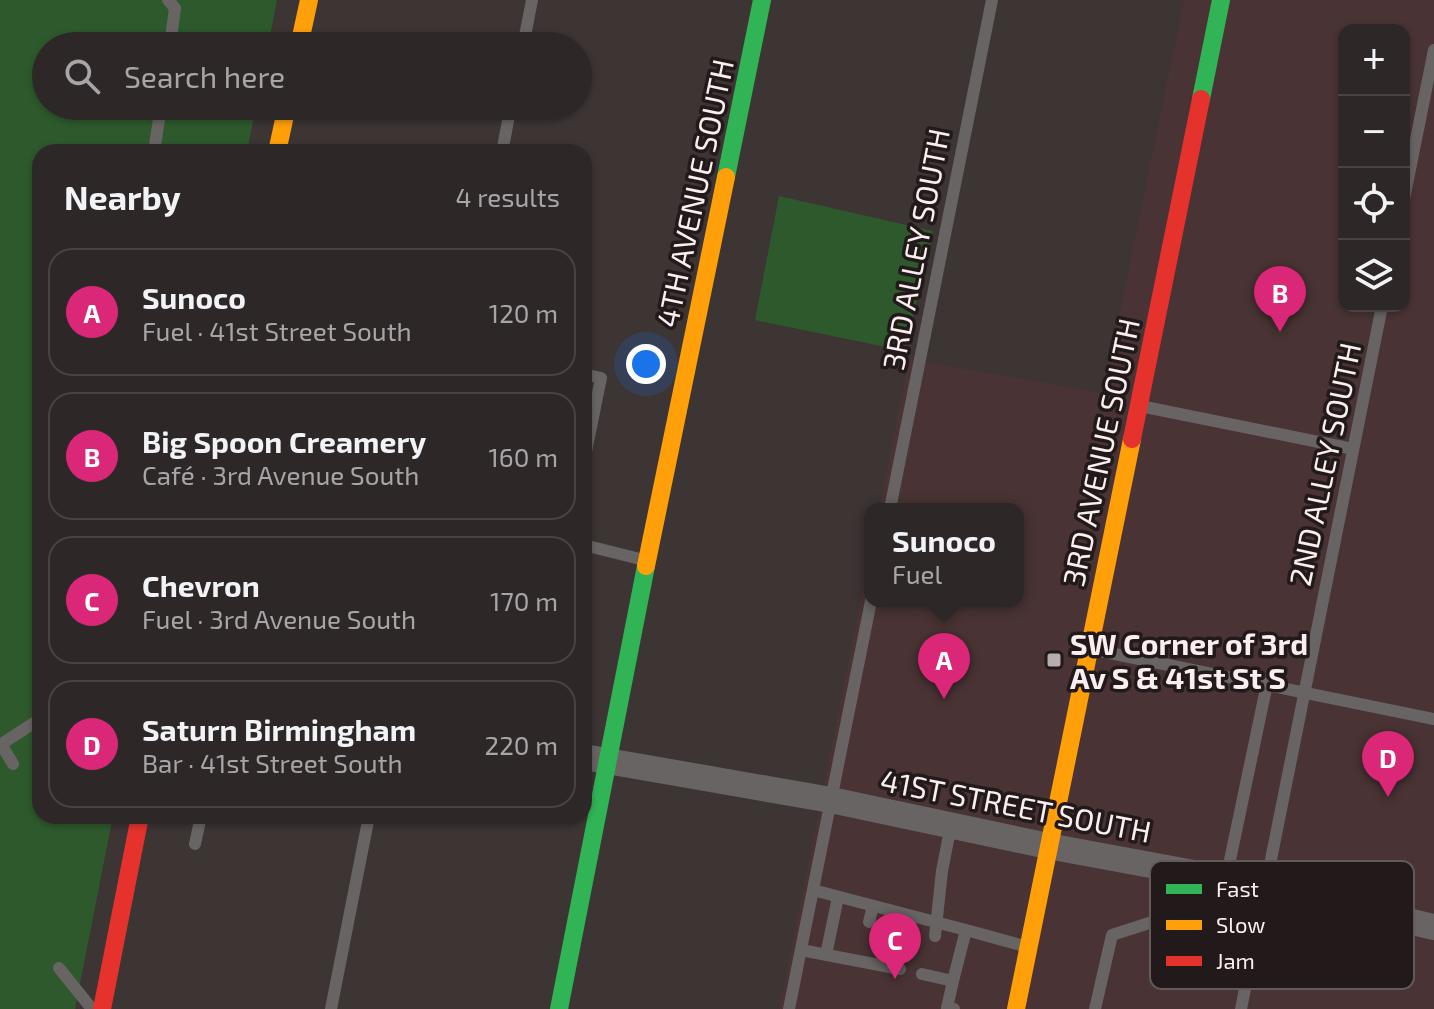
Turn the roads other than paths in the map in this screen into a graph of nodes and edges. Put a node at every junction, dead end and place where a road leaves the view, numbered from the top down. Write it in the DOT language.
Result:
graph roads {
  1 [pos="168,0"];
  2 [pos="309,0"];
  3 [pos="532,0"];
  4 [pos="762,0"];
  5 [pos="992,0"];
  6 [pos="1221,0"];
  7 [pos="172,32"];
  8 [pos="302,32"];
  9 [pos="526,32"];
  10 [pos="1434,50"];
  11 [pos="159,120"];
  12 [pos="284,120"];
  13 [pos="508,120"];
  14 [pos="155,144"];
  15 [pos="279,144"];
  16 [pos="504,144"];
  17 [pos="1410,169"];
  18 [pos="1381,312"];
  19 [pos="592,376"];
  20 [pos="1138,406"];
  21 [pos="592,422"];
  22 [pos="1353,449"];
  23 [pos="891,503"];
  24 [pos="592,547"];
  25 [pos="647,561"];
  26 [pos="870,607"];
  27 [pos="1088,648"];
  28 [pos="1267,684"];
  29 [pos="1304,691"];
  30 [pos="1434,719"];
  31 [pos="32,724"];
  32 [pos="1,744"];
  33 [pos="595,759"];
  34 [pos="13,764"];
  35 [pos="592,780"];
  36 [pos="831,800"];
  37 [pos="138,824"];
  38 [pos="199,824"];
  39 [pos="367,824"];
  40 [pos="586,824"];
  41 [pos="951,825"];
  42 [pos="195,844"];
  43 [pos="1048,846"];
  44 [pos="1230,861"];
  45 [pos="1269,861"];
  46 [pos="1150,865"];
  47 [pos="813,890"];
  48 [pos="838,897"];
  49 [pos="873,906"];
  50 [pos="903,914"];
  51 [pos="869,922"];
  52 [pos="1414,922"];
  53 [pos="1150,923"];
  54 [pos="1434,927"];
  55 [pos="900,929"];
  56 [pos="936,929"];
  57 [pos="966,930"];
  58 [pos="1028,947"];
  59 [pos="865,948"];
  60 [pos="801,950"];
  61 [pos="826,955"];
  62 [pos="863,962"];
  63 [pos="897,964"];
  64 [pos="59,968"];
  65 [pos="927,971"];
  66 [pos="953,981"];
  67 [pos="1245,989"];
  68 [pos="92,1009"];
  69 [pos="102,1009"];
  70 [pos="331,1009"];
  71 [pos="559,1009"];
  72 [pos="789,1009"];
  73 [pos="954,1009"];
  74 [pos="1016,1009"];
  75 [pos="1095,1009"];
  76 [pos="1241,1009"];
  1 -- 7 [label="lane"];
  2 -- 8 [label="street"];
  3 -- 9 [label="lane"];
  4 -- 25 [label="street, 4TH AVENUE SOUTH"];
  5 -- 23 [label="lane, 3RD ALLEY SOUTH"];
  6 -- 20 [label="street, 3RD AVENUE SOUTH"];
  10 -- 17 [label="lane"];
  11 -- 14 [label="lane"];
  12 -- 15 [label="street"];
  13 -- 16 [label="lane"];
  18 -- 22 [label="lane, 2ND ALLEY SOUTH"];
  19 -- 21 [label="lane"];
  20 -- 22 [label="lane"];
  20 -- 27 [label="street, 3RD AVENUE SOUTH"];
  22 -- 29 [label="lane, 2ND ALLEY SOUTH"];
  24 -- 25 [label="lane"];
  25 -- 33 [label="street, 4TH AVENUE SOUTH"];
  26 -- 36 [label="lane"];
  27 -- 28 [label="lane"];
  27 -- 43 [label="street, 3RD AVENUE SOUTH"];
  28 -- 29 [label="lane"];
  28 -- 44 [label="lane"];
  29 -- 30 [label="lane"];
  29 -- 45 [label="lane, 2ND ALLEY SOUTH"];
  31 -- 32 [label="lane"];
  32 -- 34 [label="lane"];
  33 -- 35 [label="street, 4TH AVENUE SOUTH"];
  33 -- 36 [label="street, 41ST STREET SOUTH"];
  36 -- 41 [label="street, 41ST STREET SOUTH"];
  36 -- 47 [label="lane"];
  37 -- 69 [label="street"];
  38 -- 42 [label="lane"];
  39 -- 70 [label="lane"];
  40 -- 71 [label="street, 4TH AVENUE SOUTH"];
  41 -- 43 [label="street, 41ST STREET SOUTH"];
  41 -- 56 [label="lane"];
  43 -- 46 [label="street, 41ST STREET SOUTH"];
  43 -- 58 [label="street, 3RD AVENUE SOUTH"];
  47 -- 48 [label="lane"];
  47 -- 60 [label="lane"];
  48 -- 49 [label="lane"];
  48 -- 61 [label="lane"];
  49 -- 50 [label="lane"];
  49 -- 51 [label="lane"];
  50 -- 55 [label="lane"];
  50 -- 56 [label="lane"];
  52 -- 54 [label="street, 41ST STREET SOUTH"];
  53 -- 75 [label="lane"];
  56 -- 57 [label="lane"];
  57 -- 58 [label="lane"];
  57 -- 66 [label="lane"];
  58 -- 74 [label="street, 3RD AVENUE SOUTH"];
  59 -- 62 [label="lane"];
  60 -- 61 [label="lane"];
  60 -- 72 [label="lane"];
  61 -- 62 [label="lane"];
  62 -- 63 [label="lane"];
  64 -- 68 [label="lane"];
  65 -- 66 [label="lane"];
  66 -- 73 [label="lane"];
  67 -- 76 [label="lane, 2ND ALLEY SOUTH"];
}
